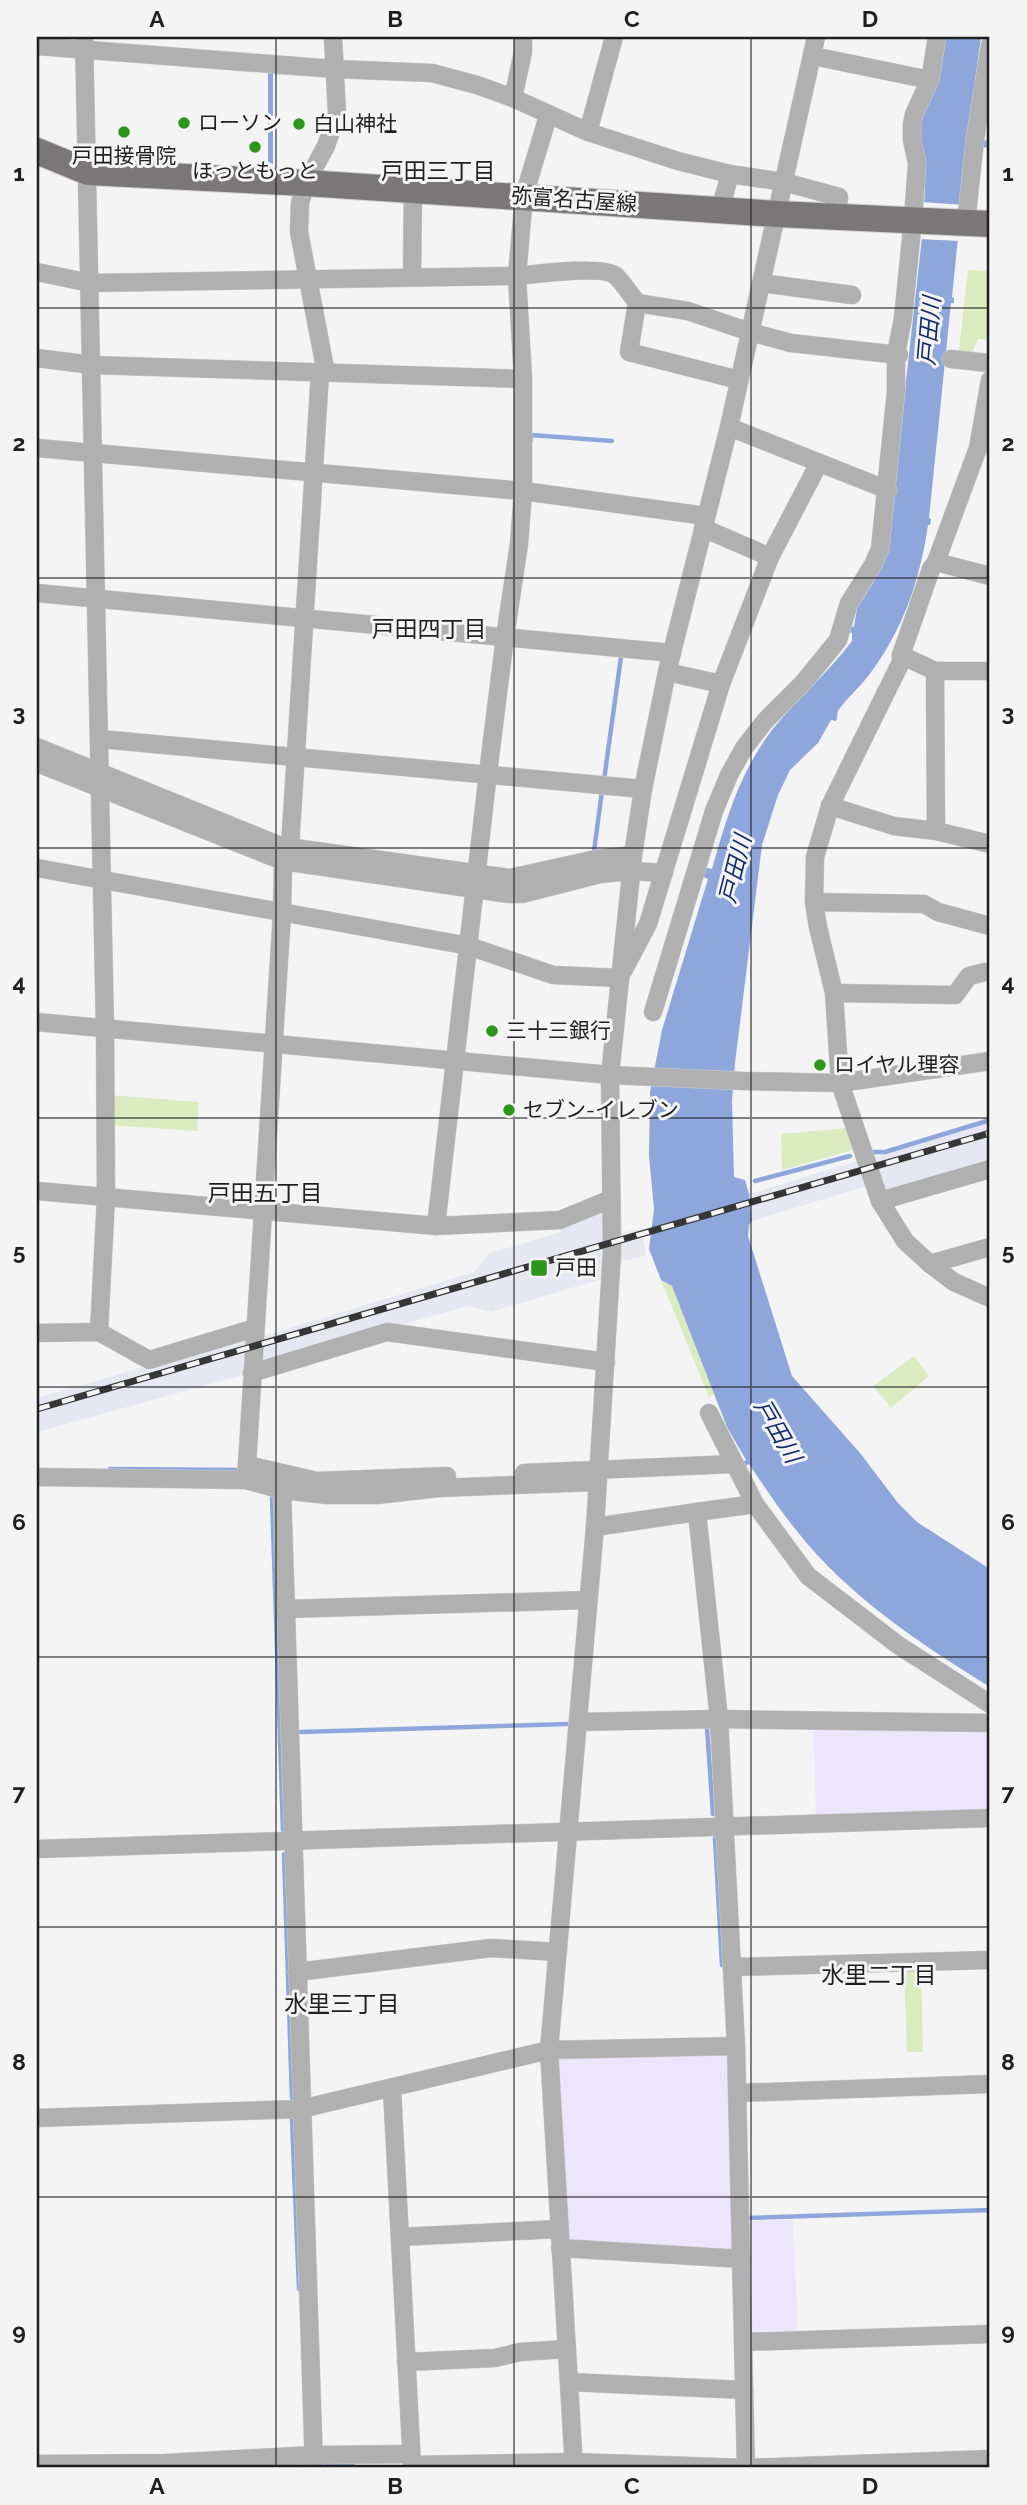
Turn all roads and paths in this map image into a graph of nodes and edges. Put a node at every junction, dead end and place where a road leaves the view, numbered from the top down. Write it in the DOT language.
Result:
graph roads {
  1 [pos="333,37"];
  2 [pos="523,37"];
  3 [pos="614,37"];
  4 [pos="816,37"];
  5 [pos="937,37"];
  6 [pos="84,43"];
  7 [pos="990,45"];
  8 [pos="37,46"];
  9 [pos="813,56"];
  10 [pos="335,69"];
  11 [pos="930,80"];
  12 [pos="513,98"];
  13 [pos="548,116"];
  14 [pos="588,132"];
  15 [pos="38,155"];
  16 [pos="88,172"];
  17 [pos="730,174"];
  18 [pos="784,182"];
  19 [pos="306,183"];
  20 [pos="413,190"];
  21 [pos="524,196"];
  22 [pos="720,209"];
  23 [pos="777,214"];
  24 [pos="836,216"];
  25 [pos="915,219"];
  26 [pos="974,223"];
  27 [pos="37,272"];
  28 [pos="517,276"];
  29 [pos="412,277"];
  30 [pos="308,279"];
  31 [pos="90,283"];
  32 [pos="761,283"];
  33 [pos="852,295"];
  34 [pos="637,303"];
  35 [pos="750,332"];
  36 [pos="898,355"];
  37 [pos="37,358"];
  38 [pos="951,359"];
  39 [pos="92,365"];
  40 [pos="990,366"];
  41 [pos="323,373"];
  42 [pos="523,379"];
  43 [pos="739,380"];
  44 [pos="729,427"];
  45 [pos="37,448"];
  46 [pos="984,450"];
  47 [pos="93,453"];
  48 [pos="819,463"];
  49 [pos="314,472"];
  50 [pos="523,491"];
  51 [pos="888,491"];
  52 [pos="705,522"];
  53 [pos="770,557"];
  54 [pos="936,562"];
  55 [pos="990,576"];
  56 [pos="37,593"];
  57 [pos="97,599"];
  58 [pos="304,618"];
  59 [pos="505,637"];
  60 [pos="672,653"];
  61 [pos="901,655"];
  62 [pos="935,671"];
  63 [pos="990,671"];
  64 [pos="667,672"];
  65 [pos="720,684"];
  66 [pos="100,739"];
  67 [pos="37,747"];
  68 [pos="296,756"];
  69 [pos="37,763"];
  70 [pos="488,773"];
  71 [pos="100,781"];
  72 [pos="643,789"];
  73 [pos="830,806"];
  74 [pos="936,831"];
  75 [pos="990,844"];
  76 [pos="286,854"];
  77 [pos="632,863"];
  78 [pos="666,866"];
  79 [pos="39,874"];
  80 [pos="102,879"];
  81 [pos="476,882"];
  82 [pos="814,902"];
  83 [pos="282,913"];
  84 [pos="990,926"];
  85 [pos="469,946"];
  86 [pos="985,972"];
  87 [pos="620,978"];
  88 [pos="834,993"];
  89 [pos="653,1012"];
  90 [pos="37,1022"];
  91 [pos="105,1028"];
  92 [pos="272,1045"];
  93 [pos="456,1060"];
  94 [pos="990,1061"];
  95 [pos="610,1075"];
  96 [pos="840,1083"];
  97 [pos="990,1168"];
  98 [pos="37,1191"];
  99 [pos="106,1197"];
  100 [pos="611,1199"];
  101 [pos="880,1201"];
  102 [pos="262,1211"];
  103 [pos="436,1226"];
  104 [pos="990,1247"];
  105 [pos="930,1264"];
  106 [pos="990,1298"];
  107 [pos="254,1328"];
  108 [pos="99,1332"];
  109 [pos="37,1334"];
  110 [pos="606,1363"];
  111 [pos="252,1373"];
  112 [pos="709,1413"];
  113 [pos="733,1464"];
  114 [pos="247,1472"];
  115 [pos="596,1476"];
  116 [pos="37,1477"];
  117 [pos="282,1490"];
  118 [pos="755,1504"];
  119 [pos="697,1512"];
  120 [pos="595,1527"];
  121 [pos="589,1600"];
  122 [pos="286,1609"];
  123 [pos="990,1703"];
  124 [pos="719,1719"];
  125 [pos="578,1722"];
  126 [pos="990,1723"];
  127 [pos="990,1818"];
  128 [pos="725,1826"];
  129 [pos="568,1831"];
  130 [pos="293,1840"];
  131 [pos="37,1849"];
  132 [pos="558,1952"];
  133 [pos="990,1960"];
  134 [pos="732,1967"];
  135 [pos="297,1972"];
  136 [pos="736,2046"];
  137 [pos="549,2050"];
  138 [pos="990,2084"];
  139 [pos="393,2089"];
  140 [pos="738,2093"];
  141 [pos="301,2109"];
  142 [pos="37,2118"];
  143 [pos="559,2228"];
  144 [pos="400,2237"];
  145 [pos="560,2248"];
  146 [pos="742,2259"];
  147 [pos="990,2334"];
  148 [pos="743,2342"];
  149 [pos="567,2349"];
  150 [pos="406,2362"];
  151 [pos="569,2382"];
  152 [pos="744,2390"];
  153 [pos="411,2454"];
  154 [pos="990,2459"];
  155 [pos="314,2462"];
  156 [pos="37,2464"];
  157 [pos="574,2465"];
  158 [pos="746,2468"];
  1 -- 10 [label="street"];
  2 -- 12 [label="street"];
  3 -- 14 [label="street"];
  4 -- 9 [label="street"];
  5 -- 11 [label="street"];
  6 -- 8 [label="street"];
  6 -- 10 [label="street"];
  6 -- 16 [label="street"];
  7 -- 26 [label="street"];
  9 -- 11 [label="street"];
  9 -- 18 [label="street"];
  10 -- 12 [label="street"];
  10 -- 19 [label="street"];
  11 -- 25 [label="street"];
  12 -- 13 [label="street"];
  13 -- 14 [label="street"];
  13 -- 21 [label="street"];
  14 -- 17 [label="street"];
  15 -- 16 [label="main road, 弥富名古屋線"];
  16 -- 19 [label="main road, 弥富名古屋線"];
  16 -- 31 [label="street"];
  17 -- 18 [label="street"];
  17 -- 22 [label="street"];
  18 -- 23 [label="street"];
  18 -- 24 [label="street"];
  19 -- 20 [label="main road, 弥富名古屋線"];
  19 -- 30 [label="street"];
  20 -- 21 [label="main road, 弥富名古屋線"];
  20 -- 29 [label="street"];
  21 -- 22 [label="main road, 弥富名古屋線"];
  21 -- 28 [label="street"];
  22 -- 23 [label="main road, 弥富名古屋線"];
  23 -- 24 [label="main road, 弥富名古屋線"];
  23 -- 32 [label="street"];
  24 -- 25 [label="main road, 弥富名古屋線"];
  25 -- 26 [label="main road, 弥富名古屋線"];
  25 -- 36 [label="street"];
  27 -- 31 [label="street"];
  28 -- 29 [label="street"];
  28 -- 34 [label="street"];
  28 -- 42 [label="street"];
  29 -- 30 [label="street"];
  30 -- 31 [label="street"];
  30 -- 41 [label="street"];
  31 -- 39 [label="street"];
  32 -- 33 [label="street"];
  32 -- 35 [label="street"];
  34 -- 35 [label="street"];
  34 -- 43 [label="street"];
  35 -- 36 [label="street"];
  35 -- 43 [label="street"];
  36 -- 51 [label="street"];
  37 -- 39 [label="street"];
  38 -- 40 [label="street"];
  39 -- 41 [label="street"];
  39 -- 47 [label="street"];
  40 -- 46 [label="street"];
  41 -- 42 [label="street"];
  41 -- 49 [label="street"];
  42 -- 50 [label="street"];
  43 -- 44 [label="street"];
  44 -- 48 [label="street"];
  44 -- 52 [label="street"];
  45 -- 47 [label="street"];
  46 -- 54 [label="street"];
  47 -- 49 [label="street"];
  47 -- 57 [label="street"];
  48 -- 51 [label="street"];
  48 -- 53 [label="street"];
  49 -- 50 [label="street"];
  49 -- 58 [label="street"];
  50 -- 52 [label="street"];
  50 -- 59 [label="street"];
  51 -- 89 [label="street"];
  52 -- 53 [label="street"];
  52 -- 60 [label="street"];
  53 -- 65 [label="street"];
  54 -- 55 [label="street"];
  54 -- 61 [label="street"];
  56 -- 57 [label="street"];
  57 -- 58 [label="street"];
  57 -- 66 [label="street"];
  58 -- 59 [label="street"];
  58 -- 68 [label="street"];
  59 -- 60 [label="street"];
  59 -- 70 [label="street"];
  60 -- 64 [label="street"];
  61 -- 62 [label="street"];
  61 -- 73 [label="street"];
  62 -- 63 [label="street"];
  62 -- 74 [label="street"];
  64 -- 65 [label="street"];
  64 -- 72 [label="street"];
  65 -- 78 [label="street"];
  66 -- 68 [label="street"];
  66 -- 71 [label="street"];
  67 -- 71 [label="street"];
  68 -- 70 [label="street"];
  68 -- 76 [label="street"];
  69 -- 71 [label="street"];
  70 -- 72 [label="street"];
  70 -- 81 [label="street"];
  71 -- 76 [label="street"];
  71 -- 80 [label="street"];
  72 -- 77 [label="street"];
  73 -- 74 [label="street"];
  73 -- 82 [label="street"];
  74 -- 75 [label="street"];
  76 -- 81 [label="street"];
  76 -- 83 [label="street"];
  77 -- 78 [label="street"];
  77 -- 81 [label="street"];
  77 -- 87 [label="street"];
  78 -- 87 [label="street"];
  79 -- 80 [label="street"];
  80 -- 83 [label="street"];
  80 -- 91 [label="street"];
  81 -- 85 [label="street"];
  82 -- 84 [label="street"];
  82 -- 88 [label="street"];
  83 -- 85 [label="street"];
  83 -- 92 [label="street"];
  85 -- 87 [label="street"];
  85 -- 93 [label="street"];
  86 -- 88 [label="street"];
  87 -- 95 [label="street"];
  88 -- 96 [label="street"];
  90 -- 91 [label="street"];
  91 -- 92 [label="street"];
  91 -- 99 [label="street"];
  92 -- 93 [label="street"];
  92 -- 102 [label="street"];
  93 -- 95 [label="street"];
  93 -- 103 [label="street"];
  94 -- 96 [label="street"];
  95 -- 96 [label="street"];
  95 -- 100 [label="street"];
  96 -- 101 [label="street"];
  97 -- 101 [label="street"];
  98 -- 99 [label="street"];
  99 -- 102 [label="street"];
  99 -- 108 [label="street"];
  100 -- 103 [label="street"];
  100 -- 110 [label="street"];
  101 -- 105 [label="street"];
  102 -- 103 [label="street"];
  102 -- 107 [label="street"];
  104 -- 105 [label="street"];
  105 -- 106 [label="street"];
  107 -- 108 [label="street"];
  107 -- 111 [label="street"];
  108 -- 109 [label="street"];
  110 -- 111 [label="street"];
  110 -- 115 [label="street"];
  111 -- 114 [label="street"];
  112 -- 113 [label="street"];
  113 -- 115 [label="street"];
  113 -- 118 [label="street"];
  114 -- 115 [label="street"];
  114 -- 116 [label="street"];
  114 -- 117 [label="street"];
  115 -- 117 [label="street"];
  115 -- 120 [label="street"];
  117 -- 122 [label="street"];
  118 -- 119 [label="street"];
  118 -- 123 [label="street"];
  119 -- 120 [label="street"];
  119 -- 124 [label="street"];
  120 -- 121 [label="street"];
  121 -- 122 [label="street"];
  121 -- 125 [label="street"];
  122 -- 130 [label="street"];
  124 -- 125 [label="street"];
  124 -- 126 [label="street"];
  124 -- 128 [label="street"];
  125 -- 129 [label="street"];
  127 -- 128 [label="street"];
  128 -- 129 [label="street"];
  128 -- 134 [label="street"];
  129 -- 130 [label="street"];
  129 -- 132 [label="street"];
  130 -- 131 [label="street"];
  130 -- 135 [label="street"];
  132 -- 135 [label="street"];
  132 -- 137 [label="street"];
  133 -- 134 [label="street"];
  134 -- 136 [label="street"];
  135 -- 141 [label="street"];
  136 -- 137 [label="street"];
  136 -- 140 [label="street"];
  137 -- 139 [label="street"];
  137 -- 143 [label="street"];
  138 -- 140 [label="street"];
  139 -- 141 [label="street"];
  139 -- 144 [label="street"];
  140 -- 146 [label="street"];
  141 -- 142 [label="street"];
  141 -- 155 [label="street"];
  143 -- 144 [label="street"];
  143 -- 145 [label="street"];
  144 -- 150 [label="street"];
  145 -- 146 [label="street"];
  145 -- 149 [label="street"];
  146 -- 148 [label="street"];
  147 -- 148 [label="street"];
  148 -- 152 [label="street"];
  149 -- 150 [label="street"];
  149 -- 151 [label="street"];
  150 -- 153 [label="street"];
  151 -- 152 [label="street"];
  151 -- 157 [label="street"];
  152 -- 158 [label="street"];
  153 -- 155 [label="street"];
  153 -- 157 [label="street"];
  154 -- 158 [label="street"];
  155 -- 156 [label="street"];
  157 -- 158 [label="street"];
}
